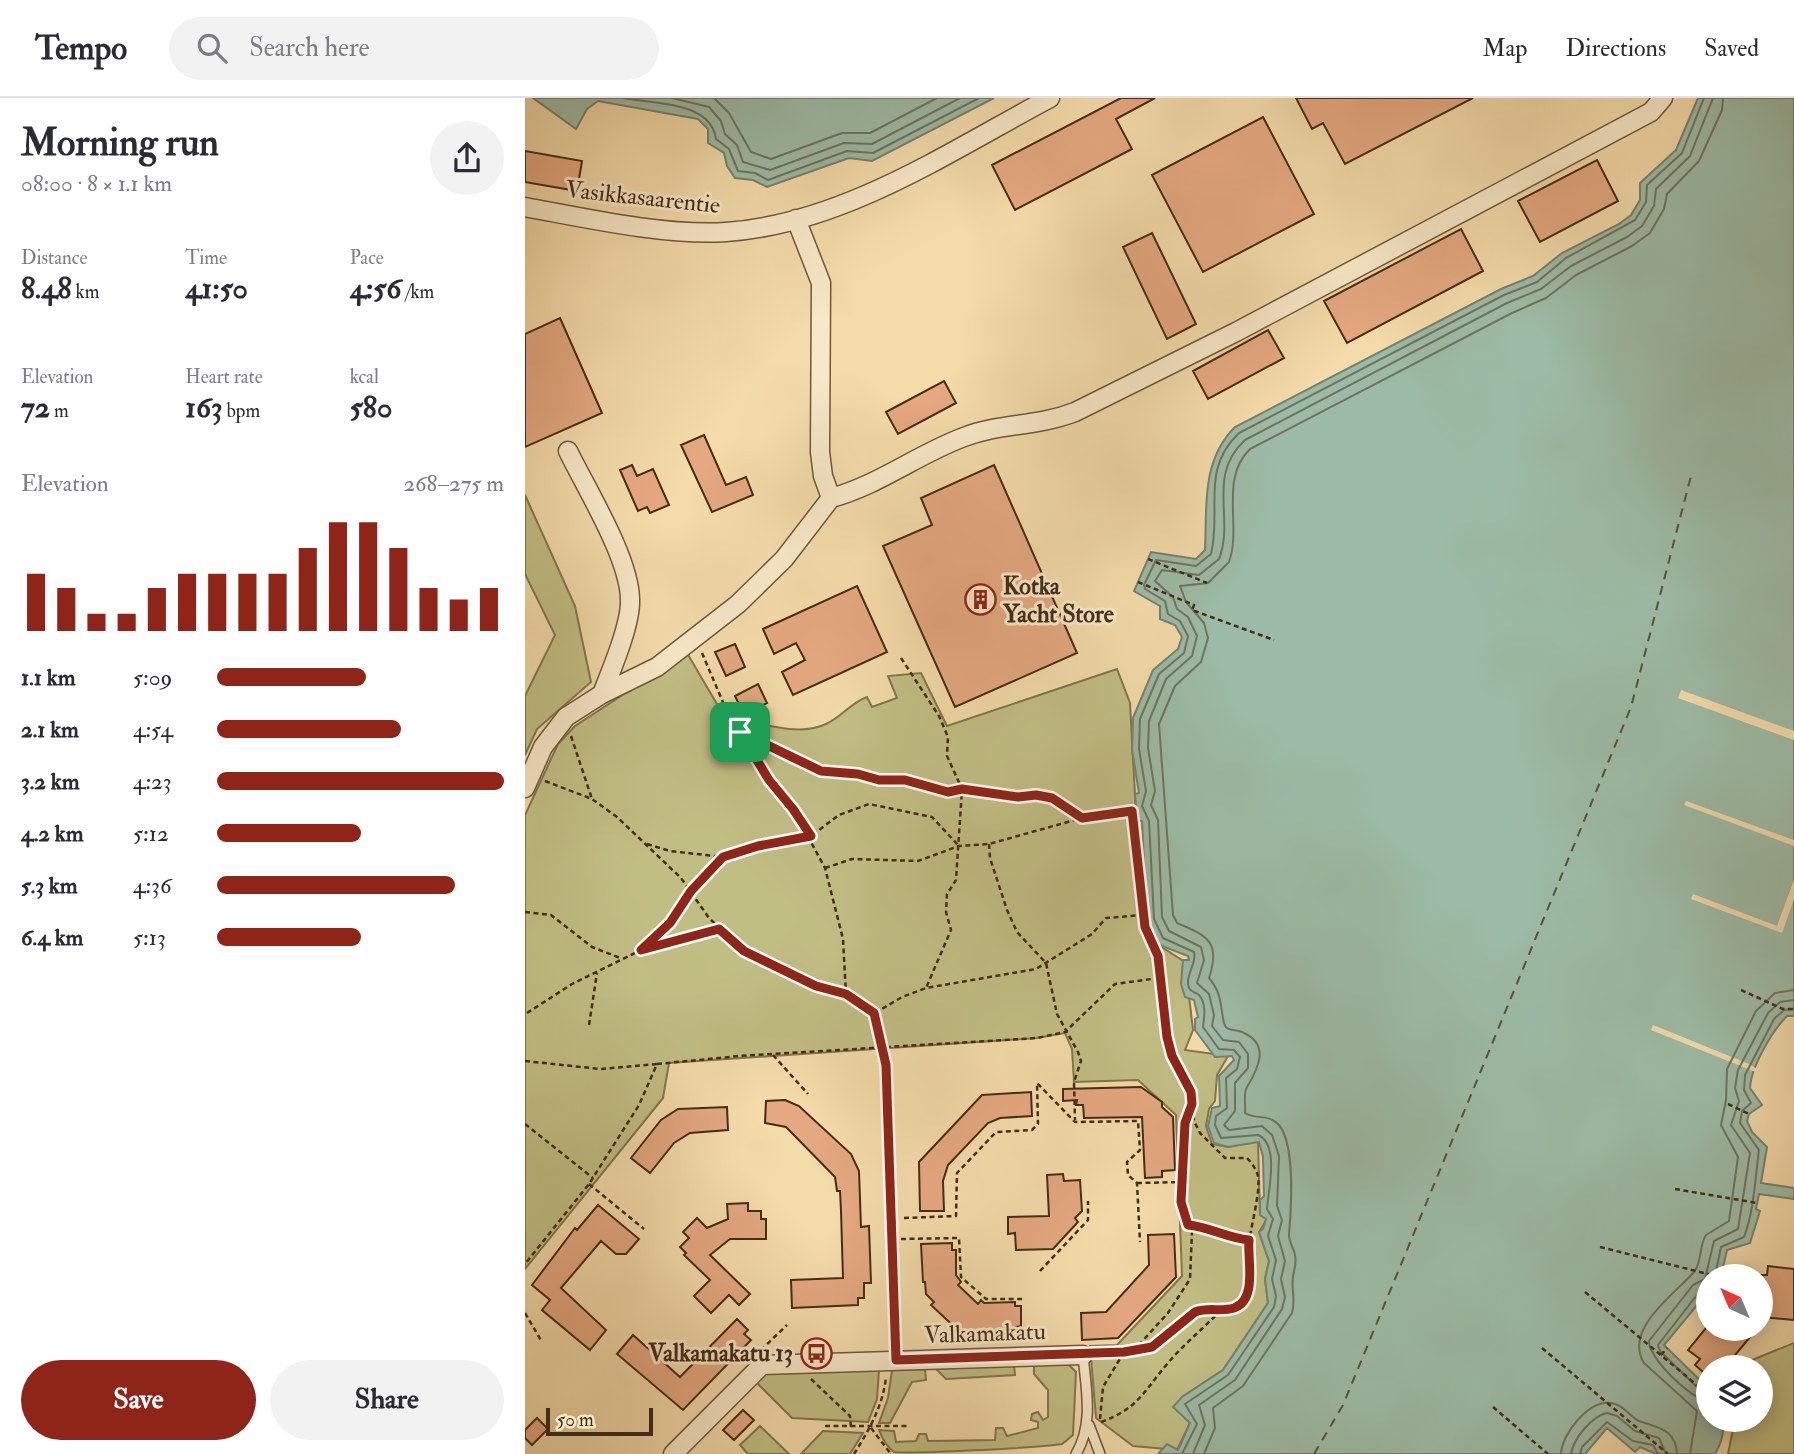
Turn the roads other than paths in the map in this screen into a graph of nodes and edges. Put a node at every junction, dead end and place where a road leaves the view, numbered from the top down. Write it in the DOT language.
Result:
graph roads {
  1 [pos="1050,98"];
  2 [pos="1663,98"];
  3 [pos="525,207"];
  4 [pos="796,219"];
  5 [pos="568,451"];
  6 [pos="831,498"];
  7 [pos="602,694"];
  8 [pos="528,782"];
  9 [pos="886,1065"];
  10 [pos="1083,1355"];
  11 [pos="892,1360"];
  12 [pos="1088,1423"];
  13 [pos="673,1454"];
  14 [pos="1076,1454"];
  15 [pos="1100,1454"];
  1 -- 4 [label="street, Vasikkasaarentie"];
  2 -- 6 [label="street"];
  3 -- 4 [label="street, Vasikkasaarentie"];
  4 -- 6 [label="street"];
  5 -- 7 [label="street"];
  6 -- 7 [label="street"];
  7 -- 8 [label="street"];
  9 -- 11 [label="lane"];
  10 -- 11 [label="street, Valkamakatu"];
  10 -- 12 [label="lane"];
  11 -- 13 [label="street, Valkamakatu"];
  12 -- 14 [label="lane"];
  12 -- 15 [label="lane"];
}
